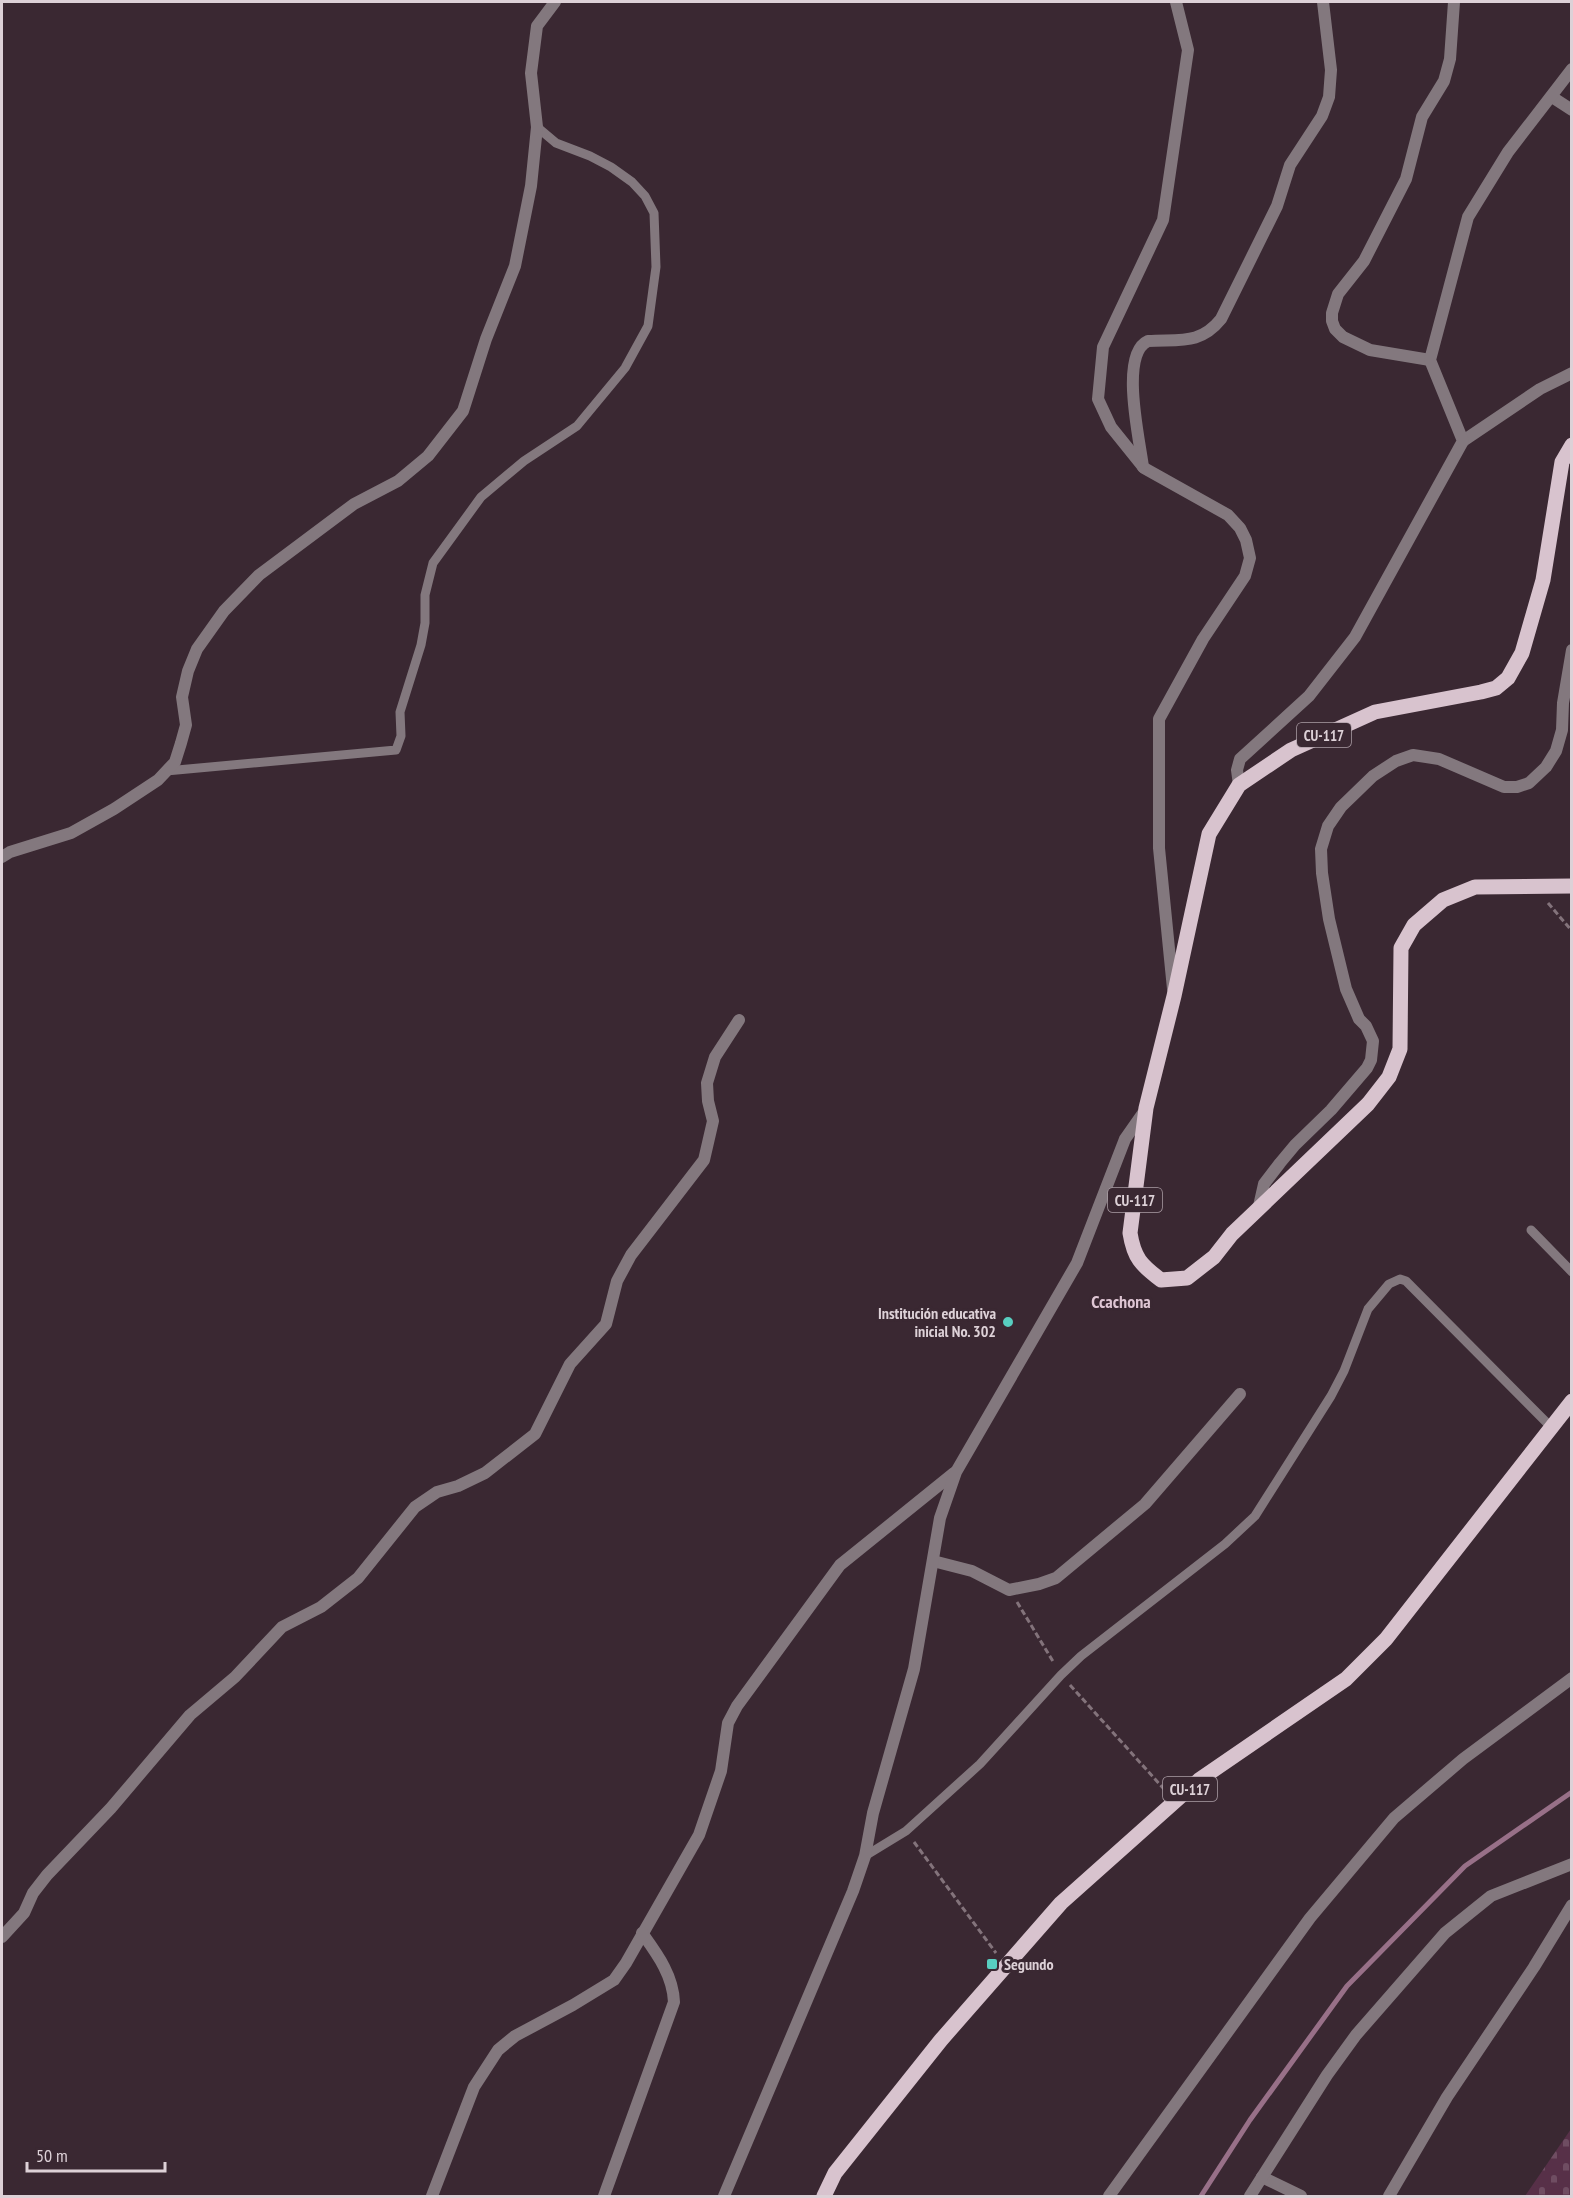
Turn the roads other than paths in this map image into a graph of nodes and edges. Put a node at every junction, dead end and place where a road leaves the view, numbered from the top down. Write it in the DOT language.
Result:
graph roads {
  1 [pos="555,2"];
  2 [pos="1176,2"];
  3 [pos="1323,2"];
  4 [pos="1454,2"];
  5 [pos="1572,69"];
  6 [pos="1552,97"];
  7 [pos="1572,110"];
  8 [pos="537,127"];
  9 [pos="1430,360"];
  10 [pos="1572,373"];
  11 [pos="1463,441"];
  12 [pos="1572,446"];
  13 [pos="1144,468"];
  14 [pos="1572,650"];
  15 [pos="166,771"];
  16 [pos="1239,785"];
  17 [pos="2,857"];
  18 [pos="1572,886"];
  19 [pos="1174,996"];
  20 [pos="740,1020"];
  21 [pos="1146,1108"];
  22 [pos="1259,1206"];
  23 [pos="1532,1230"];
  24 [pos="1572,1272"];
  25 [pos="1240,1394"];
  26 [pos="1572,1401"];
  27 [pos="1551,1427"];
  28 [pos="956,1472"];
  29 [pos="933,1561"];
  30 [pos="1572,1678"];
  31 [pos="865,1857"];
  32 [pos="1572,1864"];
  33 [pos="1572,1905"];
  34 [pos="642,1933"];
  35 [pos="2,1937"];
  36 [pos="1262,2177"];
  37 [pos="432,2196"];
  38 [pos="604,2196"];
  39 [pos="724,2196"];
  40 [pos="824,2196"];
  41 [pos="1109,2196"];
  42 [pos="1250,2196"];
  43 [pos="1301,2196"];
  44 [pos="1389,2196"];
  1 -- 8 [label="street"];
  2 -- 13 [label="street"];
  3 -- 13 [label="street"];
  4 -- 9 [label="street"];
  5 -- 6 [label="street"];
  6 -- 7 [label="street"];
  6 -- 9 [label="street"];
  8 -- 15 [label="street"];
  8 -- 15 [label="lane"];
  9 -- 11 [label="street"];
  10 -- 11 [label="street"];
  11 -- 16 [label="street"];
  12 -- 16 [label="main road, CU-117"];
  13 -- 19 [label="street"];
  14 -- 22 [label="street"];
  15 -- 17 [label="street"];
  16 -- 19 [label="main road, CU-117"];
  18 -- 22 [label="main road, CU-117"];
  19 -- 21 [label="main road, CU-117"];
  20 -- 35 [label="street"];
  21 -- 22 [label="main road, CU-117"];
  21 -- 28 [label="street"];
  23 -- 24 [label="lane"];
  25 -- 29 [label="street"];
  26 -- 27 [label="main road, CU-117"];
  27 -- 31 [label="lane"];
  27 -- 40 [label="main road, CU-117"];
  28 -- 29 [label="street"];
  28 -- 34 [label="street"];
  29 -- 31 [label="street"];
  30 -- 41 [label="street"];
  31 -- 39 [label="street"];
  32 -- 36 [label="street"];
  33 -- 44 [label="street"];
  34 -- 37 [label="street"];
  34 -- 38 [label="street"];
  36 -- 42 [label="street"];
  36 -- 43 [label="street"];
}
